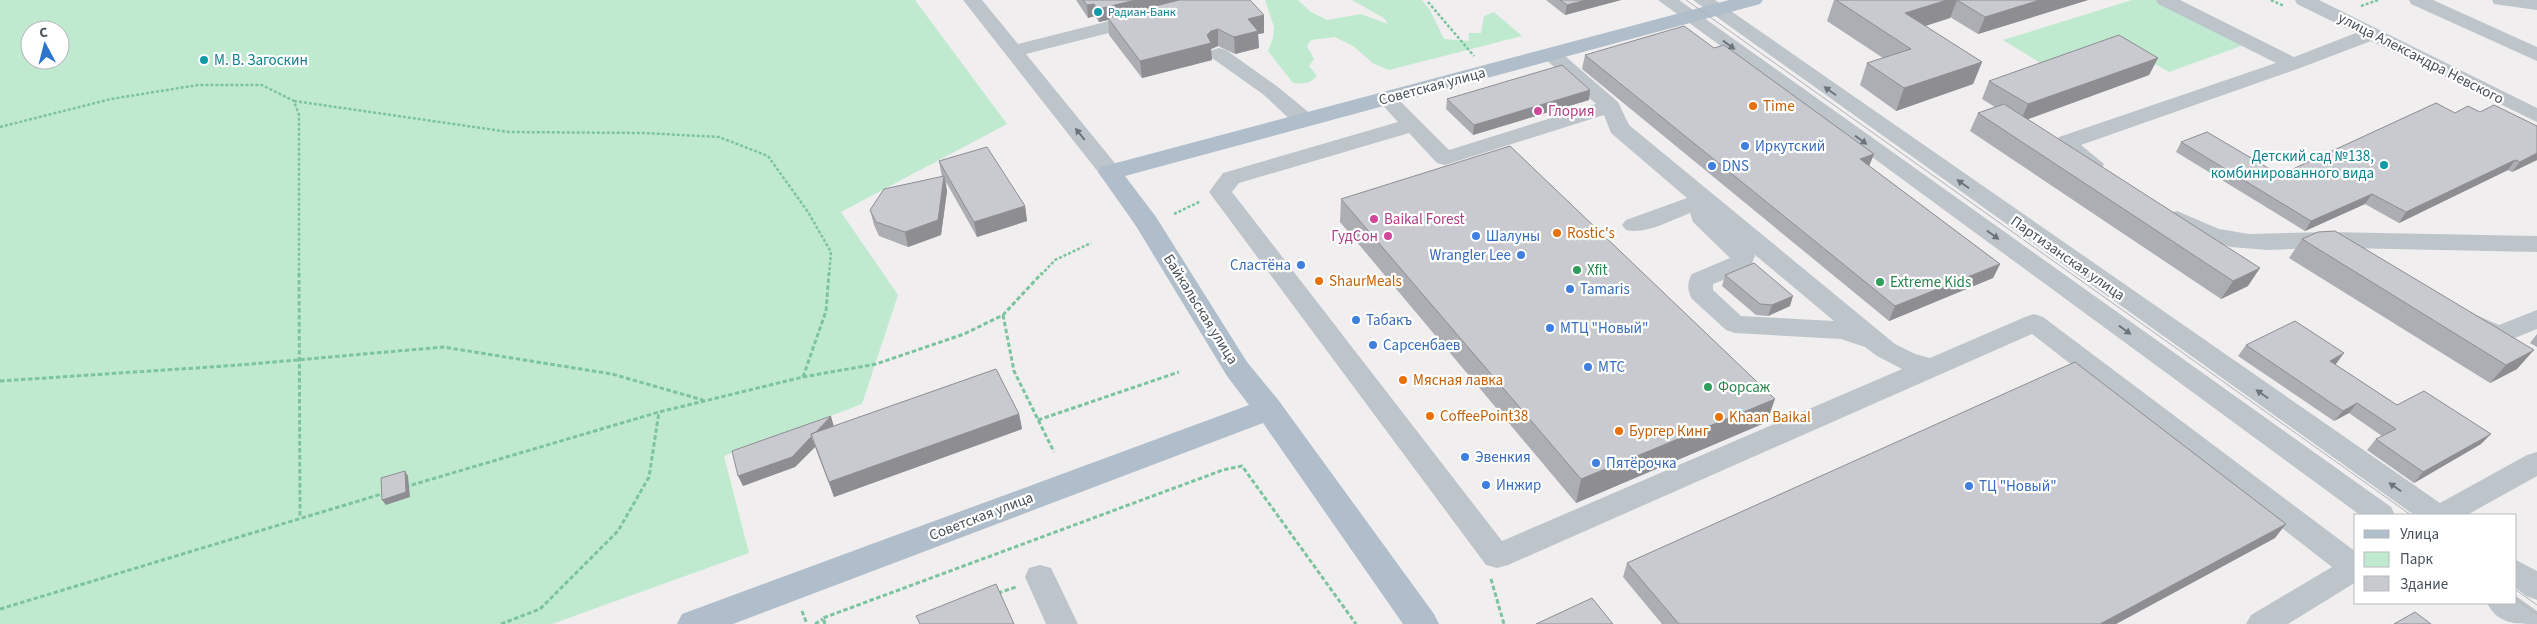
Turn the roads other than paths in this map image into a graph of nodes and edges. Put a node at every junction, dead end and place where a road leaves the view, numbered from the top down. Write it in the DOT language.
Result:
graph roads {
  1 [pos="972,0"];
  2 [pos="1667,0"];
  3 [pos="1753,0"];
  4 [pos="2165,0"];
  5 [pos="2304,0"];
  6 [pos="2418,0"];
  7 [pos="2501,0"];
  8 [pos="2536,2"];
  9 [pos="1702,9"];
  10 [pos="1162,14"];
  11 [pos="2374,33"];
  12 [pos="1013,51"];
  13 [pos="1220,54"];
  14 [pos="1551,54"];
  15 [pos="2537,55"];
  16 [pos="2293,64"];
  17 [pos="1386,98"];
  18 [pos="1611,106"];
  19 [pos="2537,116"];
  20 [pos="1304,120"];
  21 [pos="1413,125"];
  22 [pos="1110,172"];
  23 [pos="2112,176"];
  24 [pos="1703,200"];
  25 [pos="2160,208"];
  26 [pos="1634,225"];
  27 [pos="2327,240"];
  28 [pos="2537,244"];
  29 [pos="2370,264"];
  30 [pos="2455,312"];
  31 [pos="2537,319"];
  32 [pos="1876,342"];
  33 [pos="1931,367"];
  34 [pos="1269,409"];
  35 [pos="2537,463"];
  36 [pos="2380,514"];
  37 [pos="2434,514"];
  38 [pos="2445,514"];
  39 [pos="2354,567"];
  40 [pos="2354,569"];
  41 [pos="2517,573"];
  42 [pos="1040,578"];
  43 [pos="2537,587"];
  44 [pos="2503,604"];
  45 [pos="694,624"];
  46 [pos="1062,624"];
  47 [pos="1422,624"];
  48 [pos="2262,624"];
  49 [pos="2532,624"];
  1 -- 12 [label="street, Байкальская улица"];
  2 -- 9 [label="street, Партизанская улица"];
  3 -- 9 [label="main road, Советская улица"];
  4 -- 16 [label="street"];
  5 -- 11 [label="street, улица Александра Невского"];
  6 -- 15 [label="street"];
  7 -- 8 [label="street"];
  9 -- 14 [label="main road, Советская улица"];
  9 -- 36 [label="street, Партизанская улица, one-way"];
  37 -- 9 [label="street, Партизанская улица, one-way"];
  10 -- 12 [label="street"];
  11 -- 16 [label="street"];
  11 -- 19 [label="street, улица Александра Невского"];
  22 -- 12 [label="street, Байкальская улица, one-way"];
  13 -- 20 [label="street"];
  14 -- 17 [label="main road, Советская улица"];
  14 -- 18 [label="street"];
  16 -- 23 [label="street"];
  17 -- 20 [label="main road, Советская улица"];
  17 -- 21 [label="street"];
  18 -- 21 [label="street"];
  18 -- 24 [label="street"];
  20 -- 22 [label="main road, Советская улица"];
  21 -- 33 [label="street"];
  22 -- 34 [label="main road, Байкальская улица"];
  24 -- 26 [label="street"];
  24 -- 32 [label="street"];
  24 -- 32 [label="street"];
  25 -- 27 [label="street"];
  27 -- 28 [label="street"];
  27 -- 29 [label="street"];
  30 -- 31 [label="street"];
  32 -- 33 [label="street"];
  33 -- 39 [label="street"];
  34 -- 45 [label="main road, Советская улица"];
  34 -- 47 [label="main road, Байкальская улица"];
  35 -- 38 [label="street"];
  40 -- 48 [label="street"];
  41 -- 43 [label="street"];
  42 -- 46 [label="street"];
  44 -- 49 [label="street"];
}
